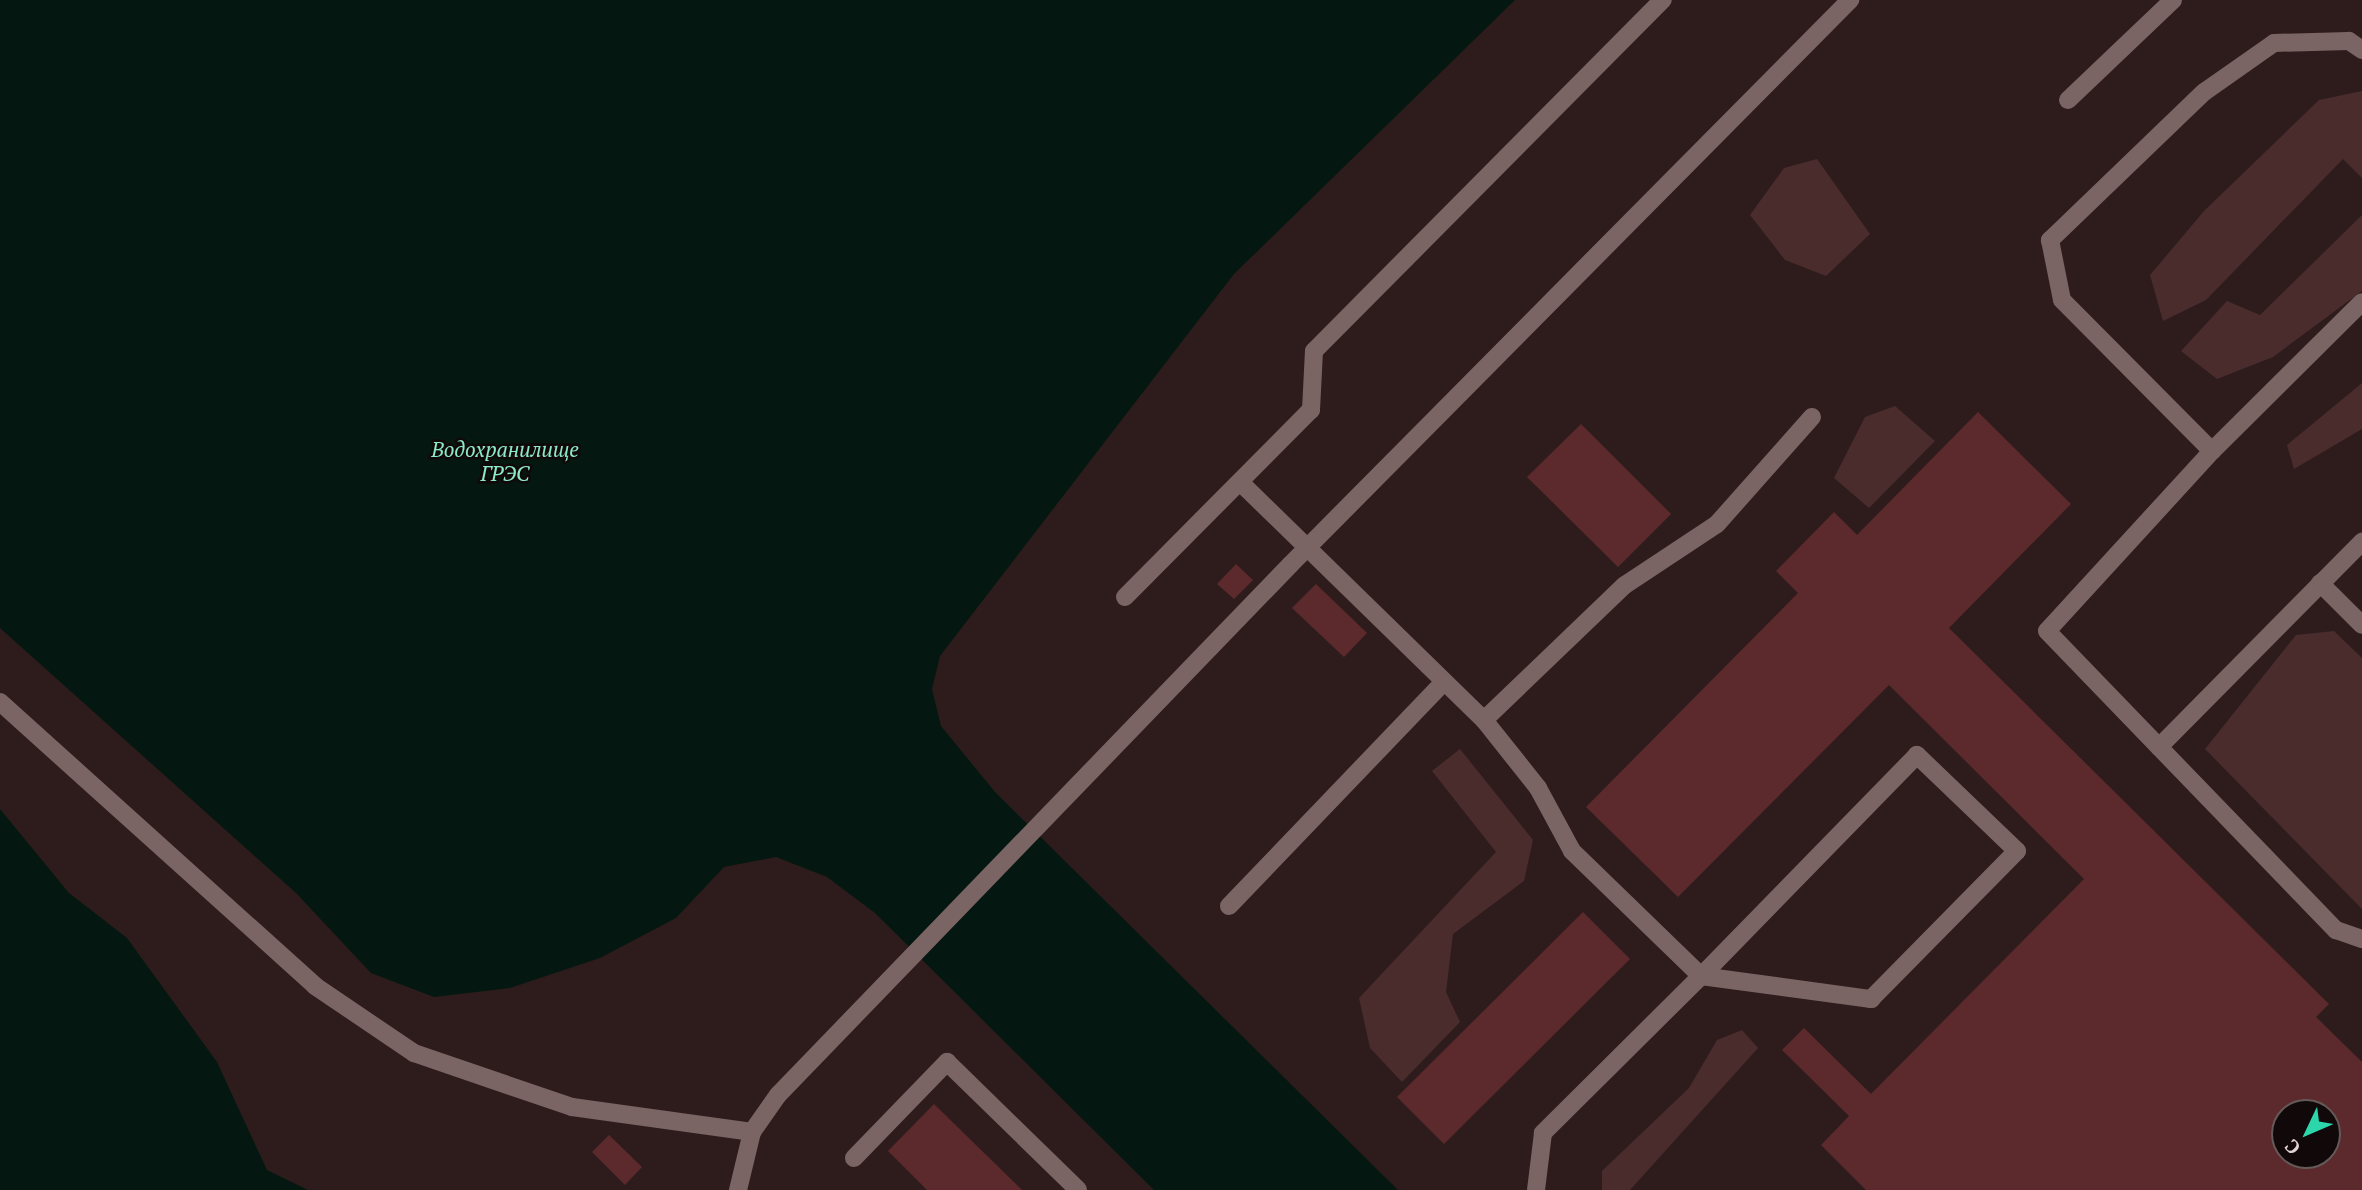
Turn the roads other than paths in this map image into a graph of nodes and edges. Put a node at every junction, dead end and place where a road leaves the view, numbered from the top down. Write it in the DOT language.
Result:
graph roads {
  1 [pos="1663,0"];
  2 [pos="1850,0"];
  3 [pos="2173,0"];
  4 [pos="2362,50"];
  5 [pos="2068,100"];
  6 [pos="2362,302"];
  7 [pos="1812,417"];
  8 [pos="2211,451"];
  9 [pos="1240,482"];
  10 [pos="2362,542"];
  11 [pos="1308,546"];
  12 [pos="2320,583"];
  13 [pos="1125,597"];
  14 [pos="2362,625"];
  15 [pos="1444,682"];
  16 [pos="0,702"];
  17 [pos="1484,720"];
  18 [pos="2159,747"];
  19 [pos="1229,906"];
  20 [pos="2362,939"];
  21 [pos="1702,976"];
  22 [pos="752,1132"];
  23 [pos="854,1158"];
  24 [pos="738,1190"];
  25 [pos="1078,1190"];
  26 [pos="1536,1190"];
  1 -- 9 [label="street"];
  2 -- 11 [label="street"];
  3 -- 5 [label="street"];
  4 -- 8 [label="street"];
  6 -- 8 [label="street"];
  7 -- 17 [label="street"];
  8 -- 18 [label="street"];
  9 -- 11 [label="street"];
  9 -- 13 [label="street"];
  10 -- 12 [label="street"];
  11 -- 15 [label="street"];
  11 -- 22 [label="street"];
  12 -- 14 [label="street"];
  12 -- 18 [label="street"];
  15 -- 17 [label="street"];
  15 -- 19 [label="street"];
  16 -- 22 [label="street"];
  17 -- 21 [label="street"];
  18 -- 20 [label="street"];
  21 -- 21 [label="street"];
  21 -- 26 [label="street"];
  22 -- 24 [label="street"];
  23 -- 25 [label="street"];
}
